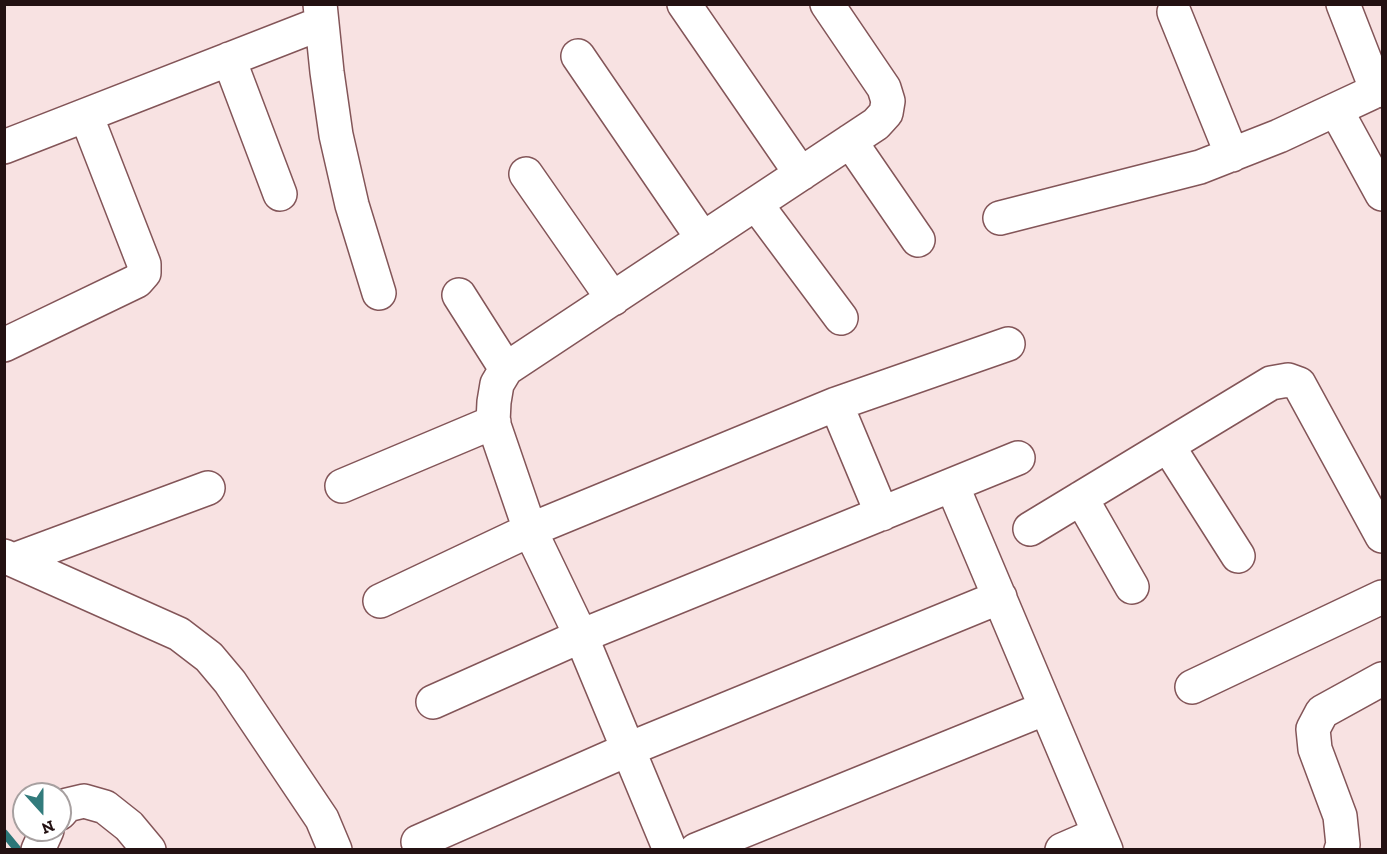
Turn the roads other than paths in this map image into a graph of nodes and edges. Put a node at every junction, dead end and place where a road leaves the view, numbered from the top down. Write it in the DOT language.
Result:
graph roads {
  1 [pos="684,4"];
  2 [pos="827,4"];
  3 [pos="1343,4"];
  4 [pos="1174,12"];
  5 [pos="321,14"];
  6 [pos="578,56"];
  7 [pos="230,59"];
  8 [pos="1380,89"];
  9 [pos="1336,110"];
  10 [pos="86,115"];
  11 [pos="850,141"];
  12 [pos="4,147"];
  13 [pos="1232,155"];
  14 [pos="526,174"];
  15 [pos="801,174"];
  16 [pos="280,194"];
  17 [pos="1383,194"];
  18 [pos="756,204"];
  19 [pos="1000,218"];
  20 [pos="703,239"];
  21 [pos="918,240"];
  22 [pos="379,293"];
  23 [pos="459,295"];
  24 [pos="613,298"];
  25 [pos="841,318"];
  26 [pos="1008,344"];
  27 [pos="4,345"];
  28 [pos="506,369"];
  29 [pos="836,404"];
  30 [pos="494,422"];
  31 [pos="1168,446"];
  32 [pos="1018,458"];
  33 [pos="952,485"];
  34 [pos="342,486"];
  35 [pos="208,488"];
  36 [pos="1081,498"];
  37 [pos="882,514"];
  38 [pos="1378,517"];
  39 [pos="1030,529"];
  40 [pos="530,530"];
  41 [pos="1238,556"];
  42 [pos="9,558"];
  43 [pos="1132,587"];
  44 [pos="1000,597"];
  45 [pos="1383,597"];
  46 [pos="380,601"];
  47 [pos="582,636"];
  48 [pos="1383,679"];
  49 [pos="1192,687"];
  50 [pos="433,702"];
  51 [pos="1046,708"];
  52 [pos="629,749"];
  53 [pos="72,804"];
  54 [pos="418,842"];
  55 [pos="1102,842"];
  56 [pos="149,849"];
  57 [pos="335,849"];
  58 [pos="670,849"];
  59 [pos="696,849"];
  60 [pos="1062,849"];
  61 [pos="1341,849"];
  1 -- 15 [label="street"];
  2 -- 11 [label="street"];
  3 -- 8 [label="street"];
  4 -- 13 [label="street"];
  5 -- 7 [label="street"];
  5 -- 22 [label="street"];
  6 -- 20 [label="street"];
  7 -- 10 [label="street"];
  7 -- 16 [label="street"];
  8 -- 9 [label="street"];
  9 -- 13 [label="street"];
  9 -- 17 [label="street"];
  10 -- 12 [label="street"];
  10 -- 27 [label="street"];
  11 -- 15 [label="street"];
  11 -- 21 [label="street"];
  13 -- 19 [label="street"];
  14 -- 24 [label="street"];
  15 -- 18 [label="street"];
  18 -- 20 [label="street"];
  18 -- 25 [label="street"];
  20 -- 24 [label="street"];
  23 -- 28 [label="street"];
  24 -- 28 [label="street"];
  26 -- 29 [label="street"];
  28 -- 30 [label="street"];
  29 -- 37 [label="street"];
  29 -- 40 [label="street"];
  30 -- 34 [label="street"];
  30 -- 40 [label="street"];
  31 -- 36 [label="street"];
  31 -- 38 [label="street"];
  31 -- 41 [label="street"];
  32 -- 33 [label="street"];
  33 -- 37 [label="street"];
  33 -- 44 [label="street"];
  35 -- 42 [label="street"];
  36 -- 39 [label="street"];
  36 -- 43 [label="street"];
  37 -- 47 [label="street"];
  40 -- 46 [label="street"];
  40 -- 47 [label="street"];
  42 -- 57 [label="street"];
  44 -- 51 [label="street"];
  44 -- 52 [label="street"];
  45 -- 49 [label="street"];
  47 -- 50 [label="street"];
  47 -- 52 [label="street"];
  48 -- 61 [label="street"];
  51 -- 55 [label="street"];
  51 -- 59 [label="street"];
  52 -- 54 [label="street"];
  52 -- 58 [label="street"];
  53 -- 56 [label="street"];
  55 -- 60 [label="street"];
}
